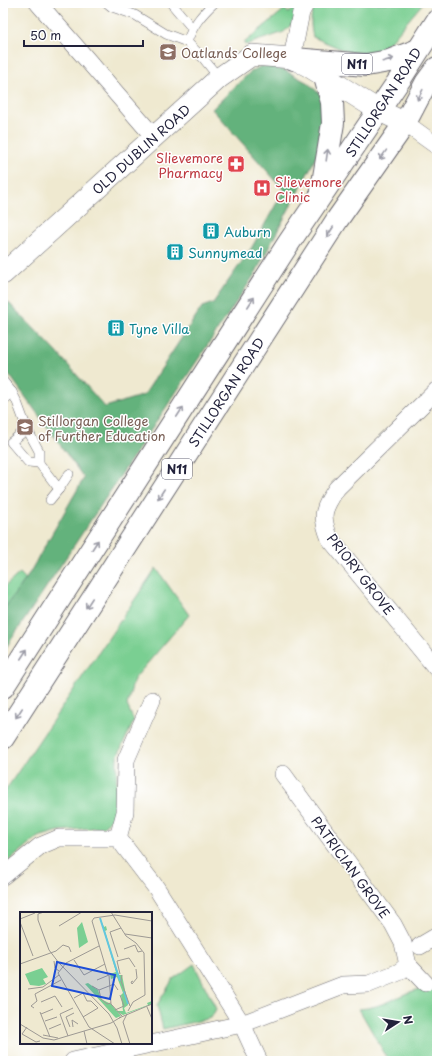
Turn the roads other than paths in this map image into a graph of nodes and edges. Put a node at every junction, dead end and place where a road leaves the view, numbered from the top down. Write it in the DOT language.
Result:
graph roads {
  1 [pos="38,3"];
  2 [pos="107,3"];
  3 [pos="171,3"];
  4 [pos="214,3"];
  5 [pos="306,3"];
  6 [pos="437,21"];
  7 [pos="192,28"];
  8 [pos="187,42"];
  9 [pos="418,50"];
  10 [pos="293,58"];
  11 [pos="437,68"];
  12 [pos="325,76"];
  13 [pos="219,78"];
  14 [pos="378,110"];
  15 [pos="405,123"];
  16 [pos="154,137"];
  17 [pos="437,146"];
  18 [pos="321,194"];
  19 [pos="3,274"];
  20 [pos="3,381"];
  21 [pos="437,390"];
  22 [pos="12,392"];
  23 [pos="3,400"];
  24 [pos="27,429"];
  25 [pos="39,463"];
  26 [pos="69,474"];
  27 [pos="59,489"];
  28 [pos="50,500"];
  29 [pos="437,669"];
  30 [pos="3,687"];
  31 [pos="152,700"];
  32 [pos="3,738"];
  33 [pos="283,774"];
  34 [pos="118,838"];
  35 [pos="3,876"];
  36 [pos="437,936"];
  37 [pos="420,946"];
  38 [pos="408,964"];
  39 [pos="425,982"];
  40 [pos="242,1024"];
  41 [pos="151,1044"];
  42 [pos="152,1044"];
  43 [pos="73,1061"];
  44 [pos="259,1061"];
  1 -- 16 [label="street"];
  2 -- 8 [label="lane"];
  3 -- 7 [label="lane"];
  4 -- 7 [label="lane"];
  5 -- 10 [label="street"];
  6 -- 9 [label="highway, STILLORGAN ROAD / N11"];
  7 -- 8 [label="lane"];
  8 -- 13 [label="lane"];
  10 -- 9 [label="highway, N11, one-way"];
  9 -- 14 [label="highway, STILLORGAN ROAD / N11"];
  10 -- 12 [label="street, OLD DUBLIN ROAD"];
  10 -- 13 [label="street, OLD DUBLIN ROAD"];
  11 -- 15 [label="highway, STILLORGAN ROAD / N11, one-way"];
  12 -- 14 [label="street, OLD DUBLIN ROAD"];
  18 -- 12 [label="highway, N11, one-way"];
  13 -- 16 [label="street, OLD DUBLIN ROAD"];
  14 -- 15 [label="street, OLD DUBLIN ROAD"];
  14 -- 18 [label="highway, STILLORGAN ROAD / N11"];
  15 -- 17 [label="street"];
  15 -- 32 [label="highway, STILLORGAN ROAD / N11, one-way"];
  16 -- 19 [label="street, OLD DUBLIN ROAD"];
  30 -- 18 [label="highway, STILLORGAN ROAD / N11, one-way"];
  20 -- 22 [label="lane"];
  21 -- 29 [label="street, PRIORY GROVE"];
  22 -- 23 [label="lane"];
  22 -- 24 [label="lane"];
  24 -- 25 [label="lane"];
  24 -- 25 [label="lane"];
  25 -- 27 [label="lane"];
  26 -- 27 [label="lane"];
  27 -- 28 [label="lane"];
  31 -- 34 [label="street"];
  33 -- 38 [label="street, PATRICIAN GROVE"];
  34 -- 35 [label="street"];
  34 -- 40 [label="street"];
  36 -- 37 [label="street"];
  38 -- 39 [label="street"];
  38 -- 40 [label="street"];
  40 -- 42 [label="street"];
  40 -- 44 [label="street"];
  41 -- 43 [label="street"];
}
